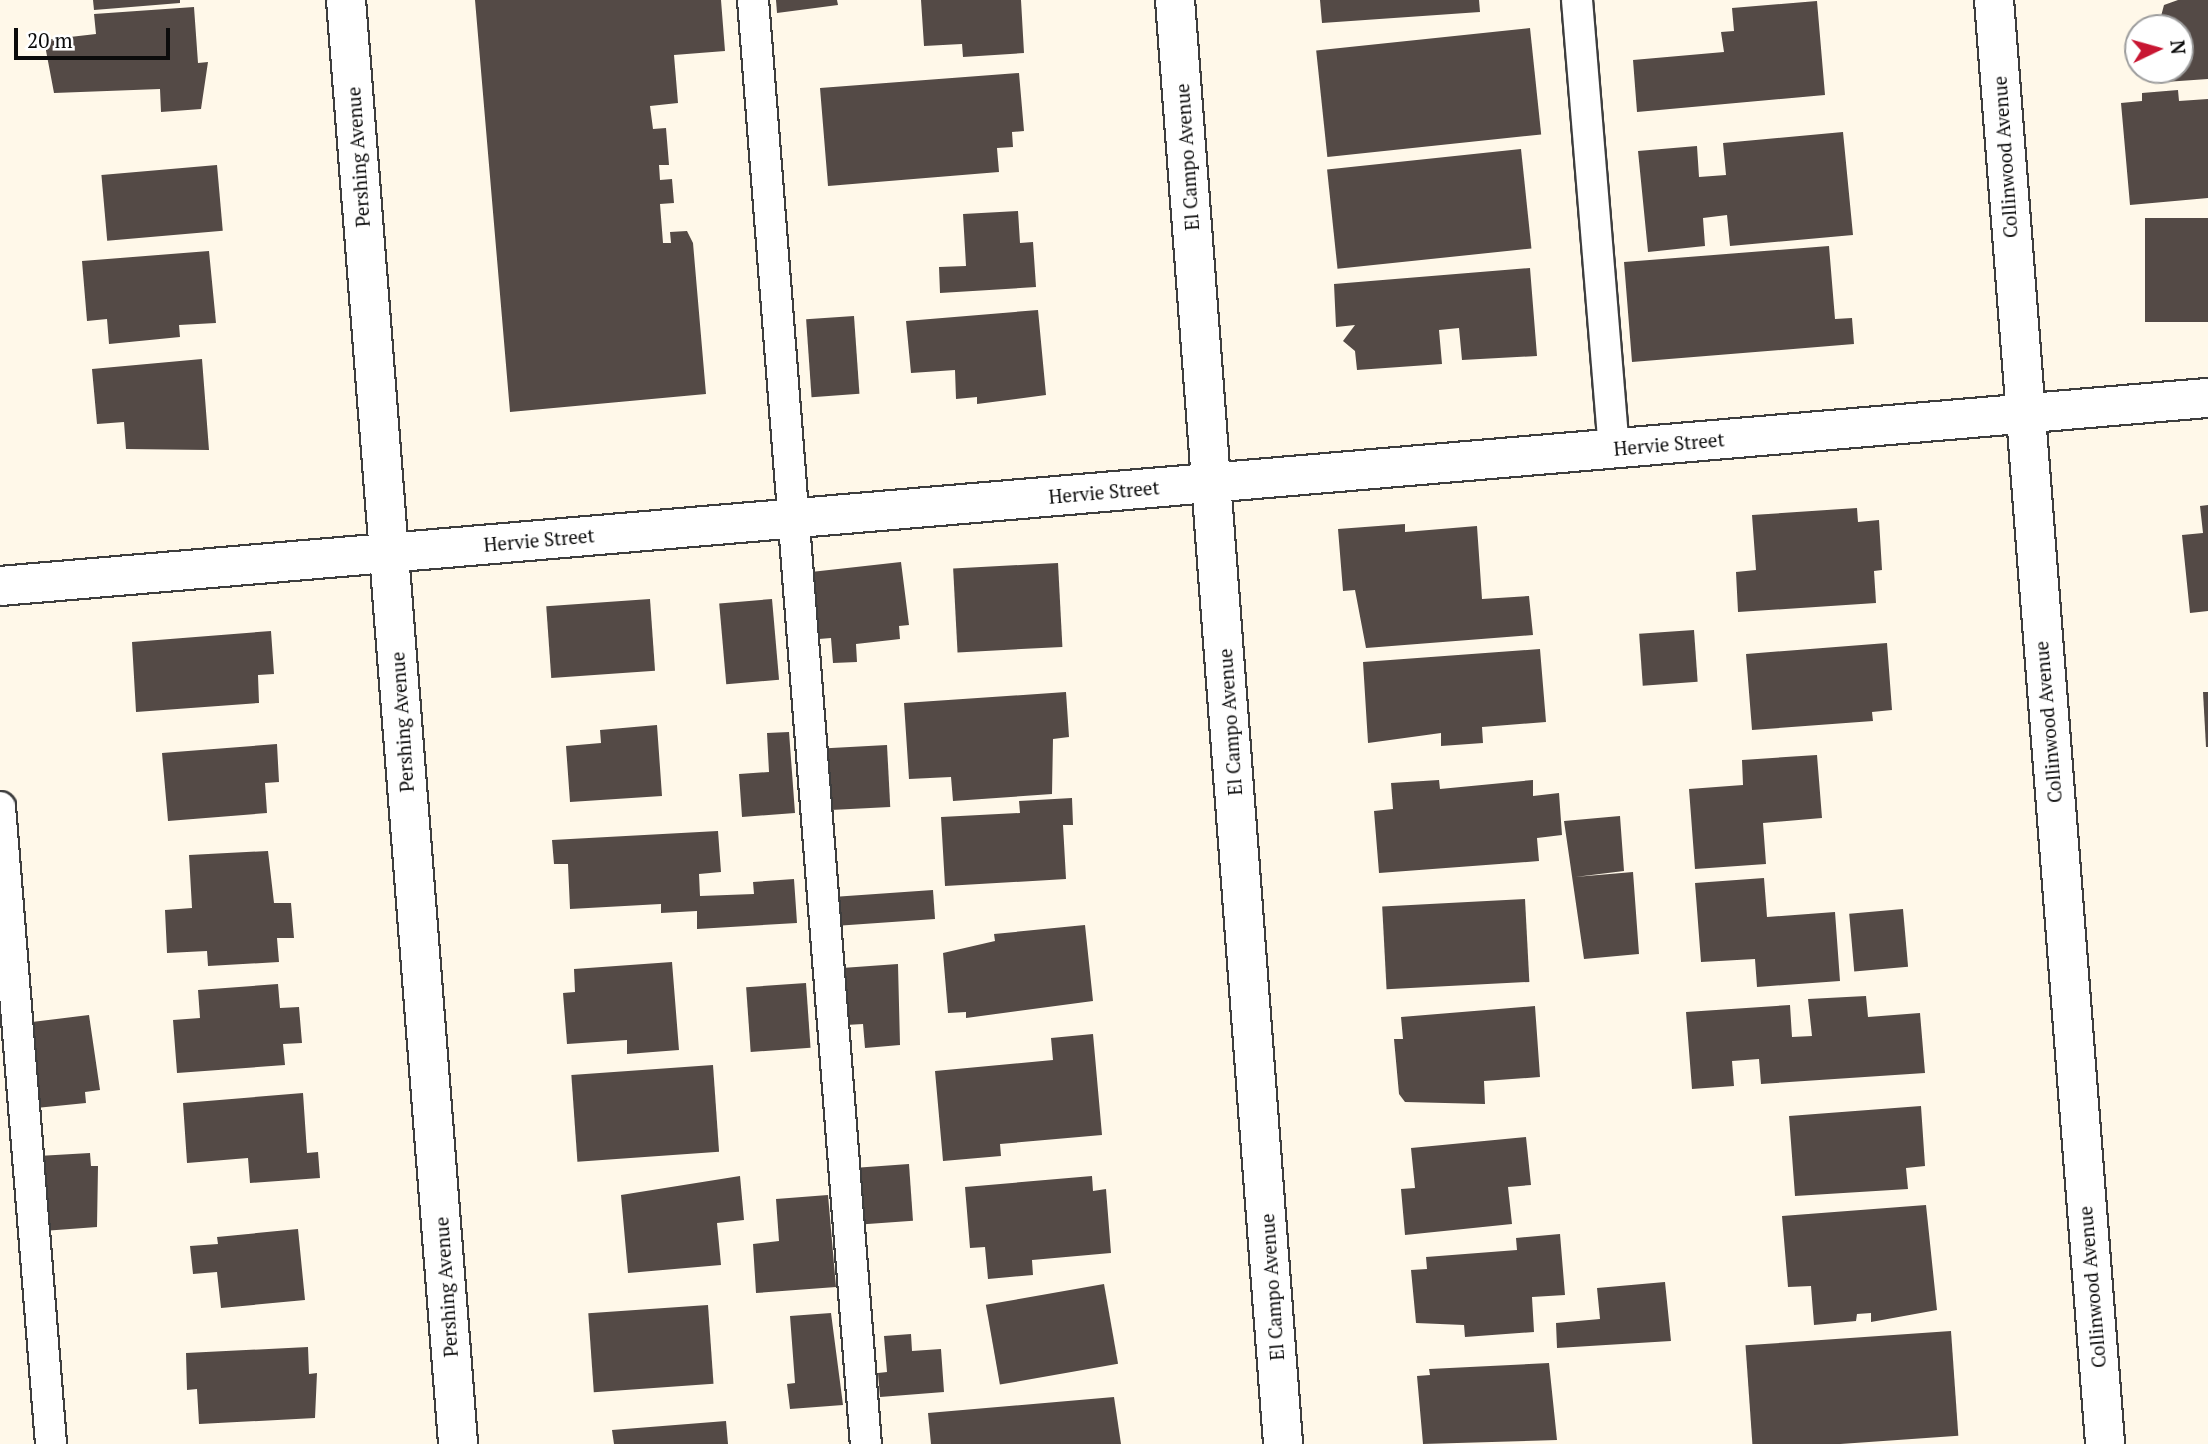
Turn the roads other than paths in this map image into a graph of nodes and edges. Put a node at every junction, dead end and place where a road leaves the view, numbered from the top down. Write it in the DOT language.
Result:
graph roads {
  1 [pos="346,0"];
  2 [pos="753,0"];
  3 [pos="1175,0"];
  4 [pos="1577,0"];
  5 [pos="1994,0"];
  6 [pos="2208,398"];
  7 [pos="2024,414"];
  8 [pos="1614,449"];
  9 [pos="1213,482"];
  10 [pos="789,519"];
  11 [pos="389,553"];
  12 [pos="0,586"];
  13 [pos="0,807"];
  14 [pos="51,1444"];
  15 [pos="458,1444"];
  16 [pos="866,1444"];
  17 [pos="1283,1444"];
  18 [pos="2105,1444"];
  1 -- 11 [label="street, Pershing Avenue"];
  2 -- 10 [label="lane"];
  3 -- 9 [label="street, El Campo Avenue"];
  4 -- 8 [label="lane"];
  5 -- 7 [label="street, Collinwood Avenue"];
  6 -- 7 [label="street, Hervie Street"];
  7 -- 8 [label="street, Hervie Street"];
  7 -- 18 [label="street, Collinwood Avenue"];
  8 -- 9 [label="street, Hervie Street"];
  9 -- 10 [label="street, Hervie Street"];
  9 -- 17 [label="street, El Campo Avenue"];
  10 -- 11 [label="street, Hervie Street"];
  10 -- 16 [label="lane"];
  11 -- 12 [label="street, Hervie Street"];
  11 -- 15 [label="street, Pershing Avenue"];
  13 -- 14 [label="lane"];
}
